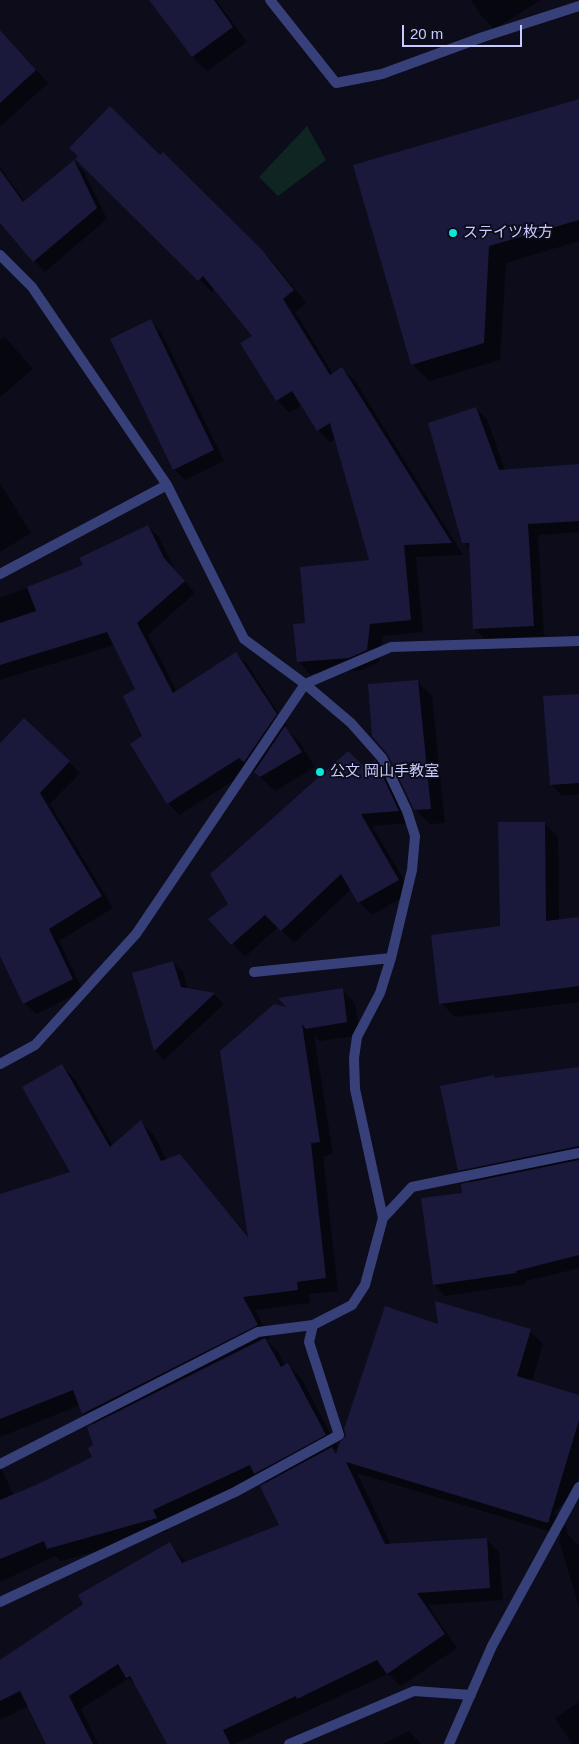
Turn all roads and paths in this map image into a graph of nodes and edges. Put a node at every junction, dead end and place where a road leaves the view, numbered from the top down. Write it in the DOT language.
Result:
graph roads {
  1 [pos="270,0"];
  2 [pos="579,6"];
  3 [pos="0,255"];
  4 [pos="167,485"];
  5 [pos="0,574"];
  6 [pos="579,641"];
  7 [pos="305,684"];
  8 [pos="391,958"];
  9 [pos="254,972"];
  10 [pos="0,1064"];
  11 [pos="579,1153"];
  12 [pos="383,1218"];
  13 [pos="313,1325"];
  14 [pos="0,1464"];
  15 [pos="579,1487"];
  16 [pos="0,1602"];
  17 [pos="471,1695"];
  18 [pos="289,1744"];
  19 [pos="449,1744"];
  1 -- 2 [label="street"];
  3 -- 4 [label="street"];
  4 -- 5 [label="street"];
  4 -- 7 [label="street"];
  6 -- 7 [label="street"];
  7 -- 8 [label="street"];
  7 -- 10 [label="street"];
  8 -- 9 [label="street"];
  8 -- 12 [label="street"];
  11 -- 12 [label="street"];
  12 -- 13 [label="street"];
  13 -- 14 [label="street"];
  13 -- 16 [label="street"];
  15 -- 17 [label="street"];
  17 -- 18 [label="street"];
  17 -- 19 [label="street"];
}
